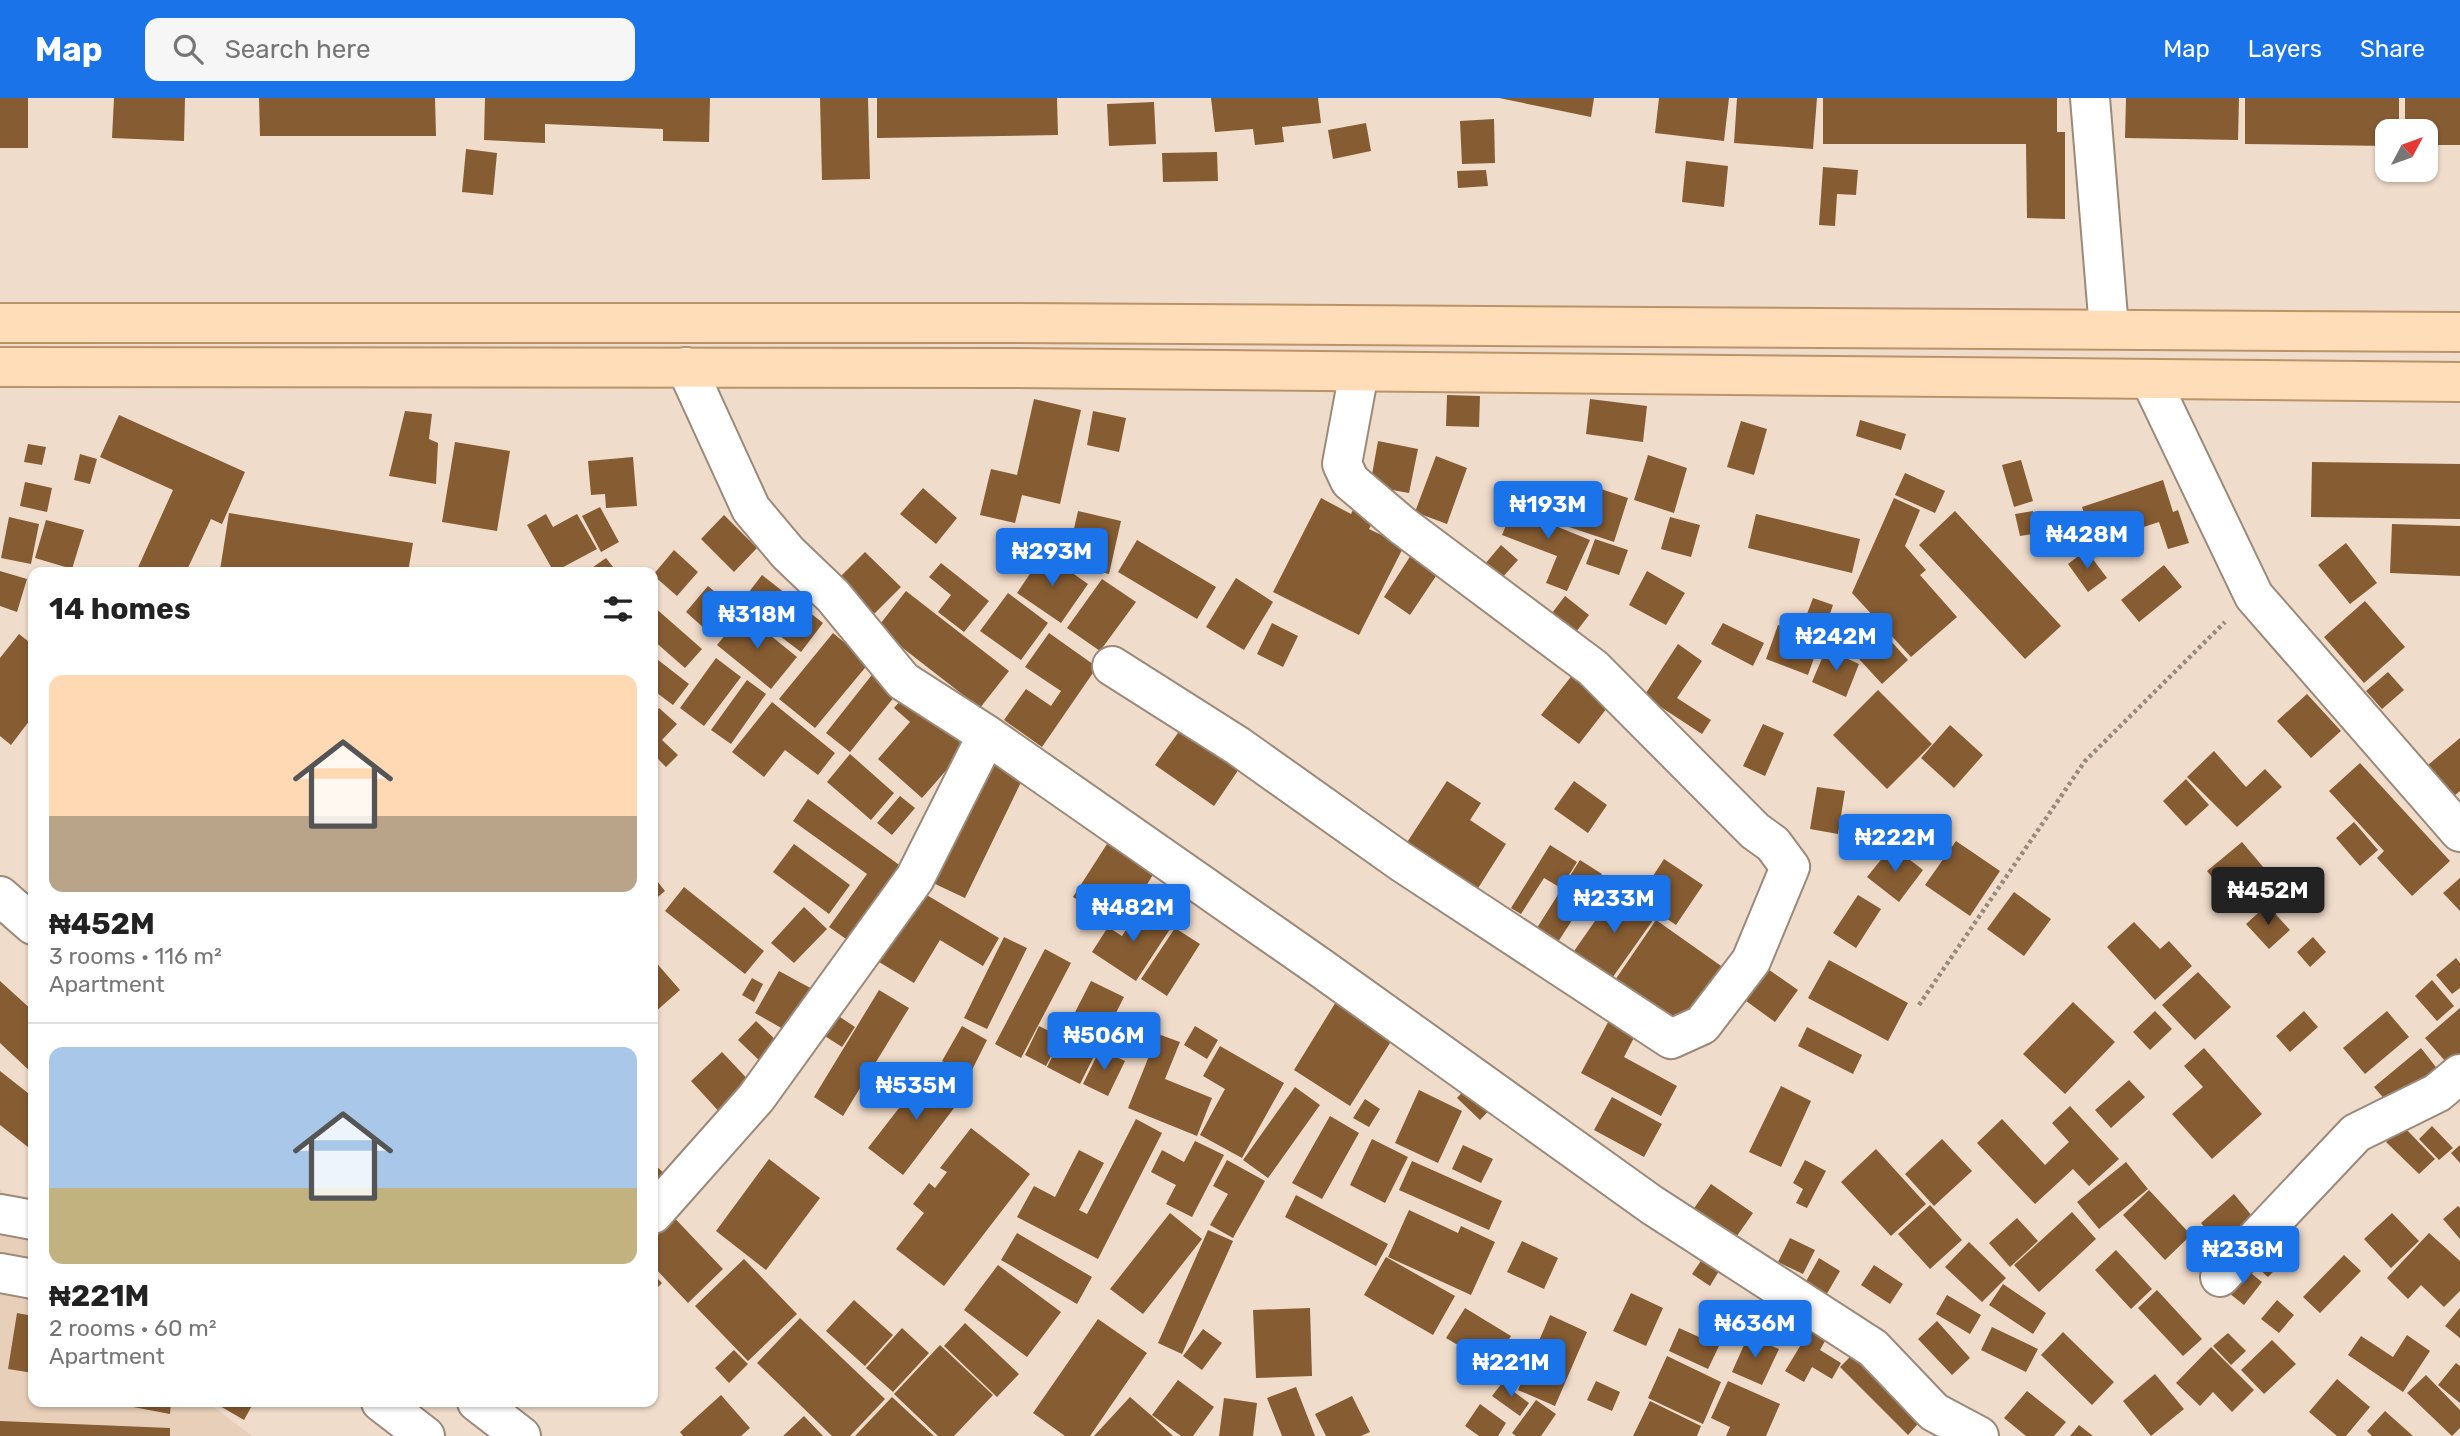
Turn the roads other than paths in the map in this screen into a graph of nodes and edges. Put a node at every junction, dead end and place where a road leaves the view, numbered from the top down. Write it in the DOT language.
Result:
graph roads {
  1 [pos="2090,98"];
  2 [pos="0,323"];
  3 [pos="2109,330"];
  4 [pos="2460,332"];
  5 [pos="0,367"];
  6 [pos="686,367"];
  7 [pos="1359,372"];
  8 [pos="2151,381"];
  9 [pos="2460,382"];
  10 [pos="1112,666"];
  11 [pos="987,735"];
  12 [pos="2460,832"];
  13 [pos="0,896"];
  14 [pos="28,921"];
  15 [pos="2460,1074"];
  16 [pos="658,1208"];
  17 [pos="0,1214"];
  18 [pos="28,1219"];
  19 [pos="0,1273"];
  20 [pos="28,1278"];
  21 [pos="2220,1278"];
  22 [pos="387,1407"];
  23 [pos="483,1407"];
  24 [pos="1929,1424"];
  25 [pos="425,1436"];
  26 [pos="521,1436"];
  27 [pos="1979,1436"];
  1 -- 3 [label="street"];
  2 -- 3 [label="main road"];
  3 -- 4 [label="main road"];
  5 -- 6 [label="main road"];
  6 -- 7 [label="main road"];
  6 -- 11 [label="street"];
  7 -- 8 [label="main road"];
  7 -- 10 [label="street"];
  8 -- 9 [label="main road"];
  8 -- 12 [label="street"];
  11 -- 16 [label="street"];
  11 -- 24 [label="street"];
  13 -- 14 [label="street"];
  15 -- 21 [label="street"];
  17 -- 18 [label="street"];
  19 -- 20 [label="street"];
  22 -- 25 [label="street"];
  23 -- 26 [label="street"];
  24 -- 27 [label="street"];
}
